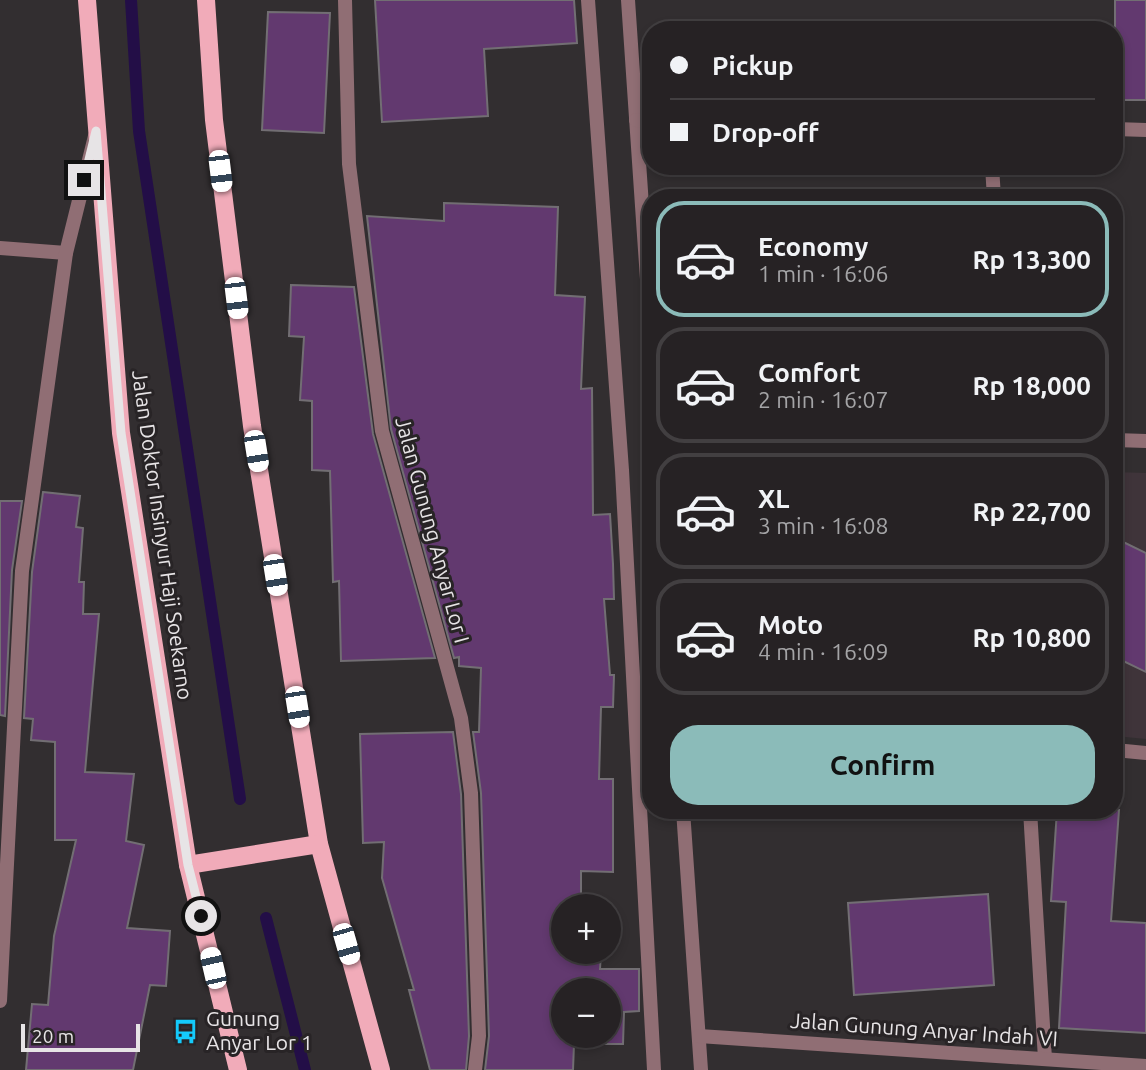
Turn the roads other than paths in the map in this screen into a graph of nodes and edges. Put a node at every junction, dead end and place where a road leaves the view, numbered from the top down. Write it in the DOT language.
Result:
graph roads {
  1 [pos="87,0"];
  2 [pos="206,0"];
  3 [pos="345,0"];
  4 [pos="588,0"];
  5 [pos="628,0"];
  6 [pos="642,105"];
  7 [pos="1123,130"];
  8 [pos="1146,130"];
  9 [pos="96,131"];
  10 [pos="0,248"];
  11 [pos="66,253"];
  12 [pos="1123,440"];
  13 [pos="1146,440"];
  14 [pos="1123,751"];
  15 [pos="1146,753"];
  16 [pos="684,819"];
  17 [pos="1031,819"];
  18 [pos="319,844"];
  19 [pos="188,865"];
  20 [pos="0,1001"];
  21 [pos="699,1036"];
  22 [pos="1045,1059"];
  23 [pos="1146,1066"];
  24 [pos="238,1070"];
  25 [pos="381,1070"];
  26 [pos="475,1070"];
  27 [pos="654,1070"];
  28 [pos="701,1070"];
  1 -- 9 [label="main road, Jalan Doktor Insinyur Haji Soekarno"];
  2 -- 18 [label="main road"];
  3 -- 26 [label="street, Jalan Gunung Anyar Lor I"];
  4 -- 27 [label="street"];
  5 -- 6 [label="street"];
  7 -- 8 [label="street"];
  9 -- 11 [label="street"];
  9 -- 19 [label="main road, Jalan Doktor Insinyur Haji Soekarno"];
  10 -- 11 [label="street"];
  11 -- 20 [label="street"];
  12 -- 13 [label="street"];
  14 -- 15 [label="street"];
  16 -- 21 [label="street"];
  17 -- 22 [label="street"];
  18 -- 19 [label="main road"];
  18 -- 25 [label="main road"];
  19 -- 24 [label="main road, Jalan Doktor Insinyur Haji Soekarno"];
  21 -- 22 [label="street, Jalan Gunung Anyar Indah VI"];
  21 -- 28 [label="street"];
  22 -- 23 [label="street, Jalan Gunung Anyar Indah VI"];
}
